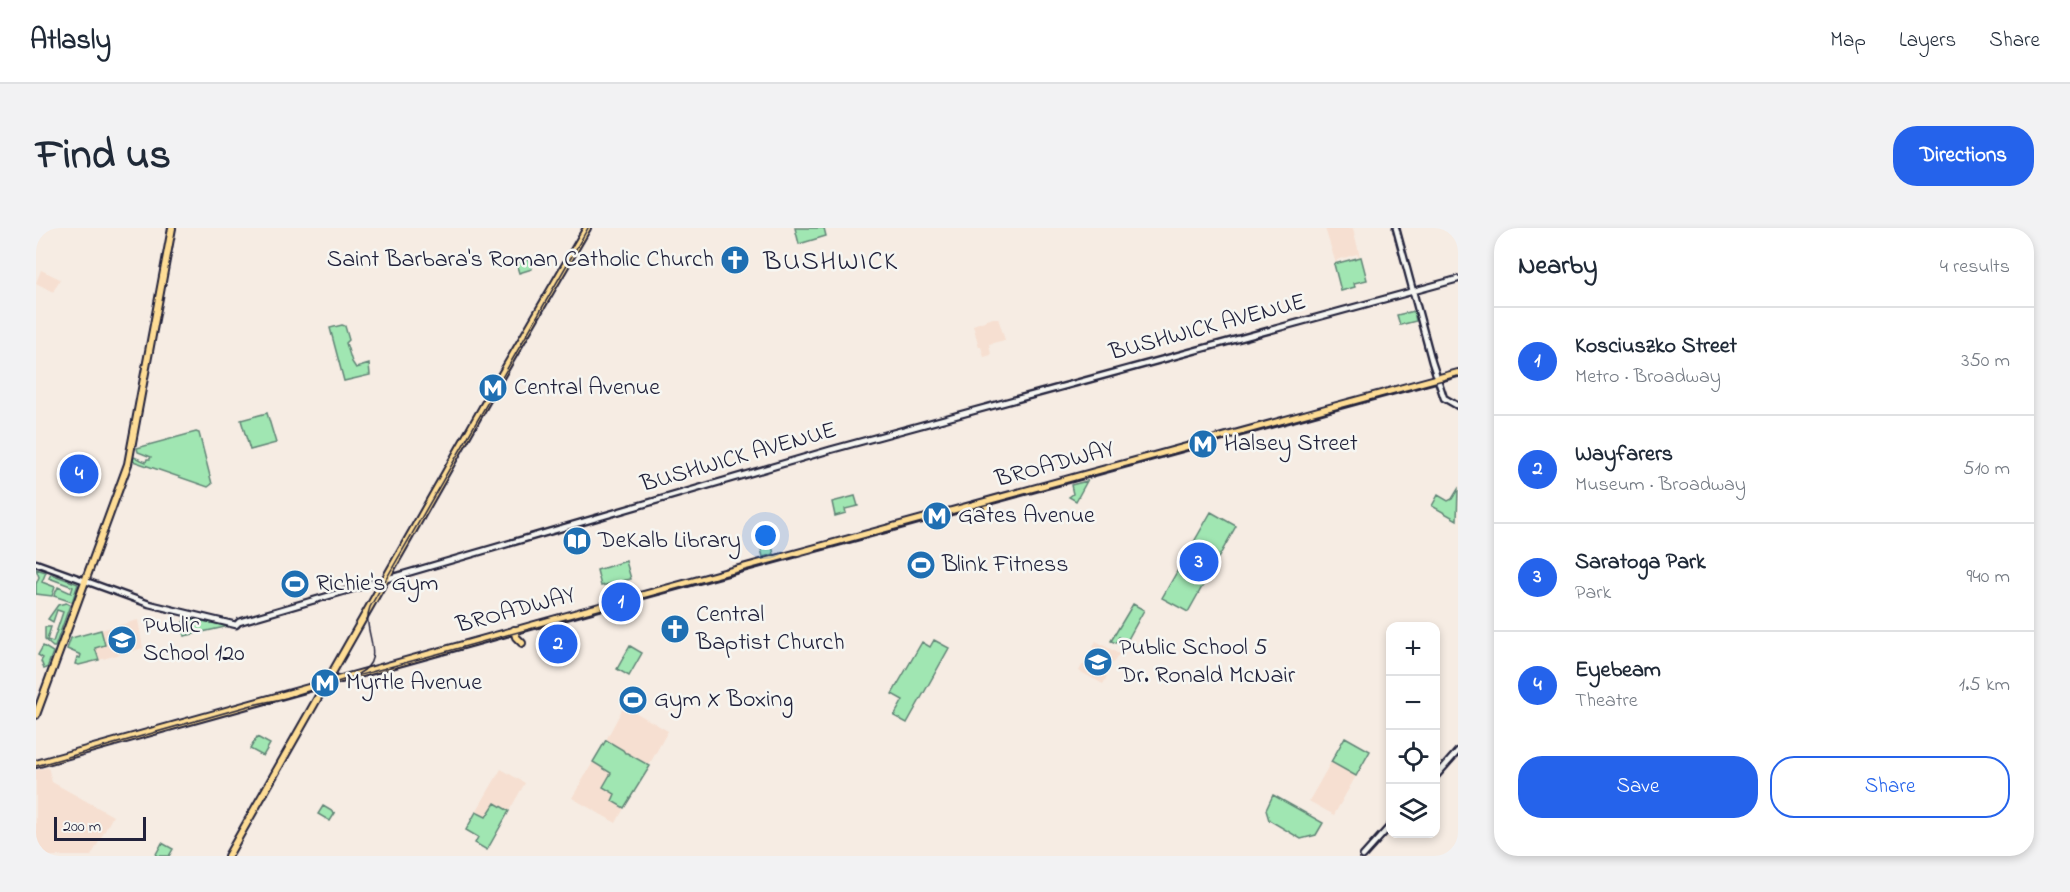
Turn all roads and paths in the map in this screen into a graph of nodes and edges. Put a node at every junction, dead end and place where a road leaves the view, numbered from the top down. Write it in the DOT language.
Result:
graph roads {
  1 [pos="172,228"];
  2 [pos="587,228"];
  3 [pos="1396,228"];
  4 [pos="1458,279"];
  5 [pos="1413,291"];
  6 [pos="1458,373"];
  7 [pos="1437,379"];
  8 [pos="1458,406"];
  9 [pos="995,500"];
  10 [pos="983,503"];
  11 [pos="996,509"];
  12 [pos="988,512"];
  13 [pos="36,562"];
  14 [pos="86,581"];
  15 [pos="384,581"];
  16 [pos="514,630"];
  17 [pos="522,643"];
  18 [pos="325,684"];
  19 [pos="36,715"];
  20 [pos="1458,751"];
  21 [pos="36,764"];
  22 [pos="1440,771"];
  23 [pos="1386,831"];
  24 [pos="228,856"];
  25 [pos="1364,856"];
  1 -- 14 [label="main road"];
  2 -- 15 [label="main road"];
  3 -- 5 [label="main road"];
  4 -- 5 [label="main road, BUSHWICK AVENUE"];
  5 -- 7 [label="main road"];
  5 -- 15 [label="main road, BUSHWICK AVENUE"];
  6 -- 7 [label="main road, BROADWAY"];
  7 -- 8 [label="main road"];
  7 -- 9 [label="main road, BROADWAY"];
  9 -- 10 [label="main road, BROADWAY"];
  9 -- 11 [label="main road"];
  10 -- 12 [label="main road"];
  10 -- 16 [label="main road, BROADWAY"];
  13 -- 14 [label="main road, BUSHWICK AVENUE"];
  14 -- 15 [label="main road, BUSHWICK AVENUE"];
  14 -- 19 [label="main road"];
  15 -- 18 [label="main road"];
  16 -- 17 [label="main road"];
  16 -- 18 [label="main road, BROADWAY"];
  18 -- 21 [label="main road, BROADWAY"];
  18 -- 24 [label="main road"];
  20 -- 22 [label="main road"];
  23 -- 25 [label="main road"];
}
